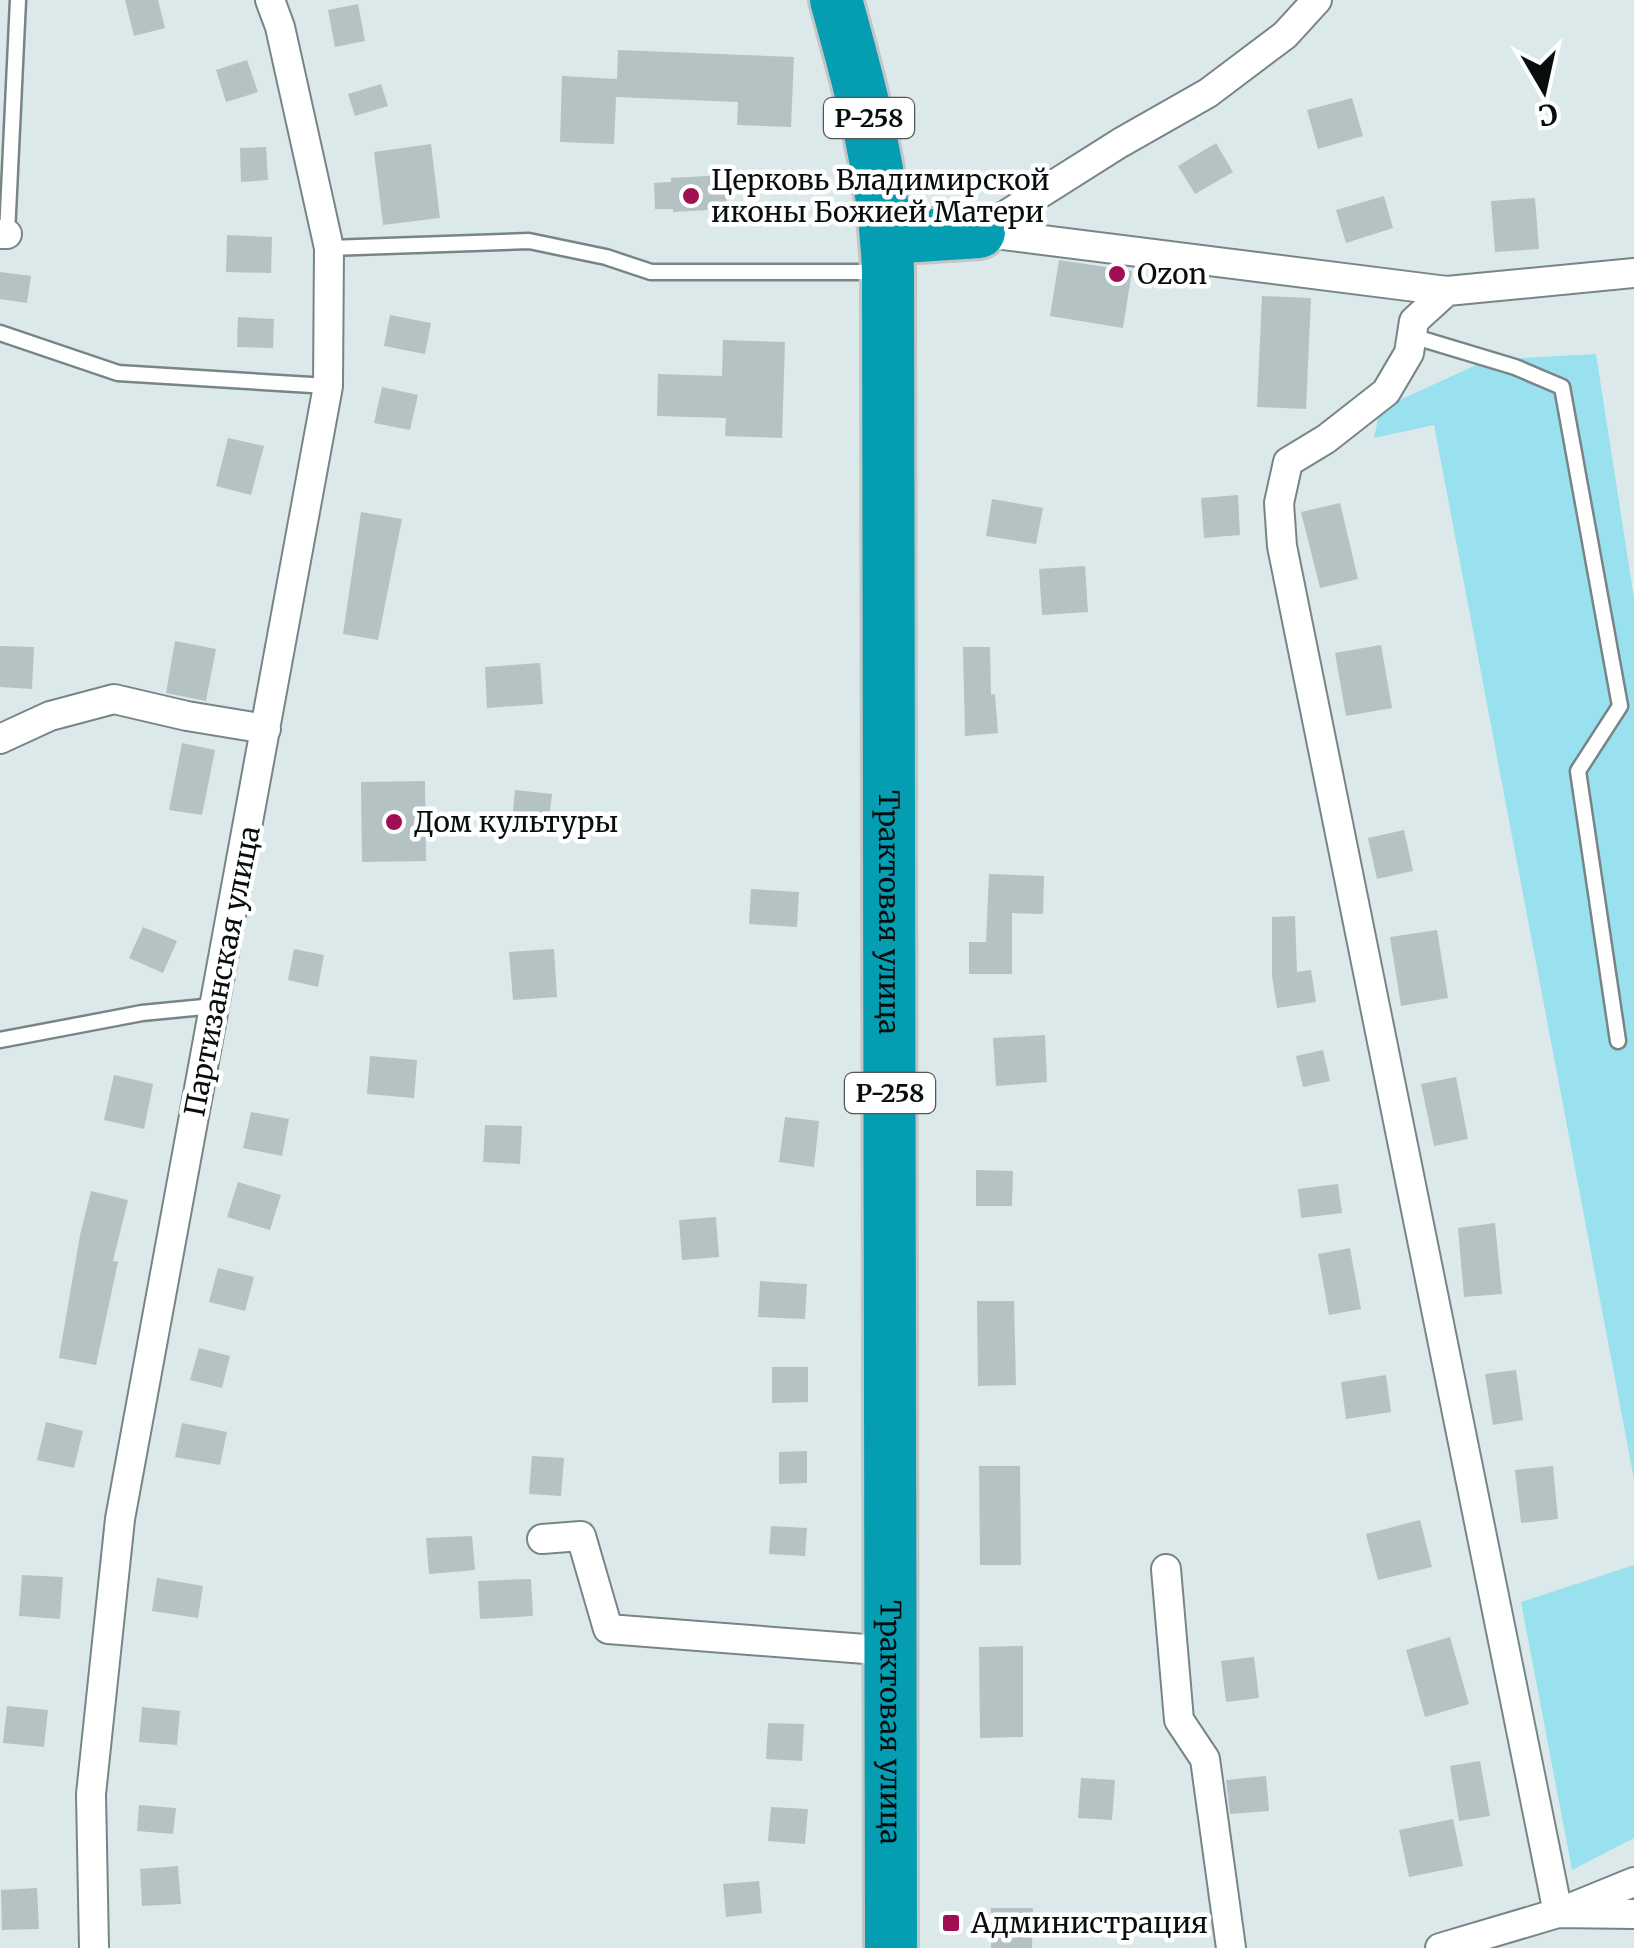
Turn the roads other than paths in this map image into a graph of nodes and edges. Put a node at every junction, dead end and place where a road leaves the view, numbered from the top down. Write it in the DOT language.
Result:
graph roads {
  1 [pos="18,0"];
  2 [pos="270,0"];
  3 [pos="836,0"];
  4 [pos="1317,0"];
  5 [pos="980,232"];
  6 [pos="4,234"];
  7 [pos="329,248"];
  8 [pos="888,255"];
  9 [pos="1634,273"];
  10 [pos="1447,292"];
  11 [pos="0,334"];
  12 [pos="1412,336"];
  13 [pos="328,386"];
  14 [pos="266,729"];
  15 [pos="0,739"];
  16 [pos="215,1006"];
  17 [pos="0,1040"];
  18 [pos="1618,1041"];
  19 [pos="542,1539"];
  20 [pos="1166,1568"];
  21 [pos="891,1651"];
  22 [pos="1634,1882"];
  23 [pos="1558,1913"];
  24 [pos="1634,1914"];
  25 [pos="94,1948"];
  26 [pos="891,1948"];
  27 [pos="1231,1948"];
  28 [pos="1440,1948"];
  1 -- 6 [label="lane"];
  2 -- 7 [label="street, Партизанская улица"];
  3 -- 8 [label="highway, Трактовая улица / Р-258"];
  4 -- 5 [label="street"];
  5 -- 8 [label="highway"];
  5 -- 10 [label="street"];
  7 -- 8 [label="lane"];
  7 -- 13 [label="street, Партизанская улица"];
  8 -- 21 [label="highway, Трактовая улица / Р-258"];
  9 -- 10 [label="street"];
  10 -- 12 [label="street"];
  11 -- 13 [label="lane"];
  12 -- 18 [label="lane"];
  12 -- 23 [label="street"];
  13 -- 14 [label="street, Партизанская улица"];
  14 -- 15 [label="street"];
  14 -- 16 [label="street, Партизанская улица"];
  16 -- 17 [label="lane"];
  16 -- 25 [label="street, Партизанская улица"];
  19 -- 21 [label="street"];
  20 -- 27 [label="street"];
  21 -- 26 [label="highway, Трактовая улица / Р-258"];
  22 -- 23 [label="street"];
  23 -- 24 [label="street"];
  23 -- 28 [label="street"];
}
